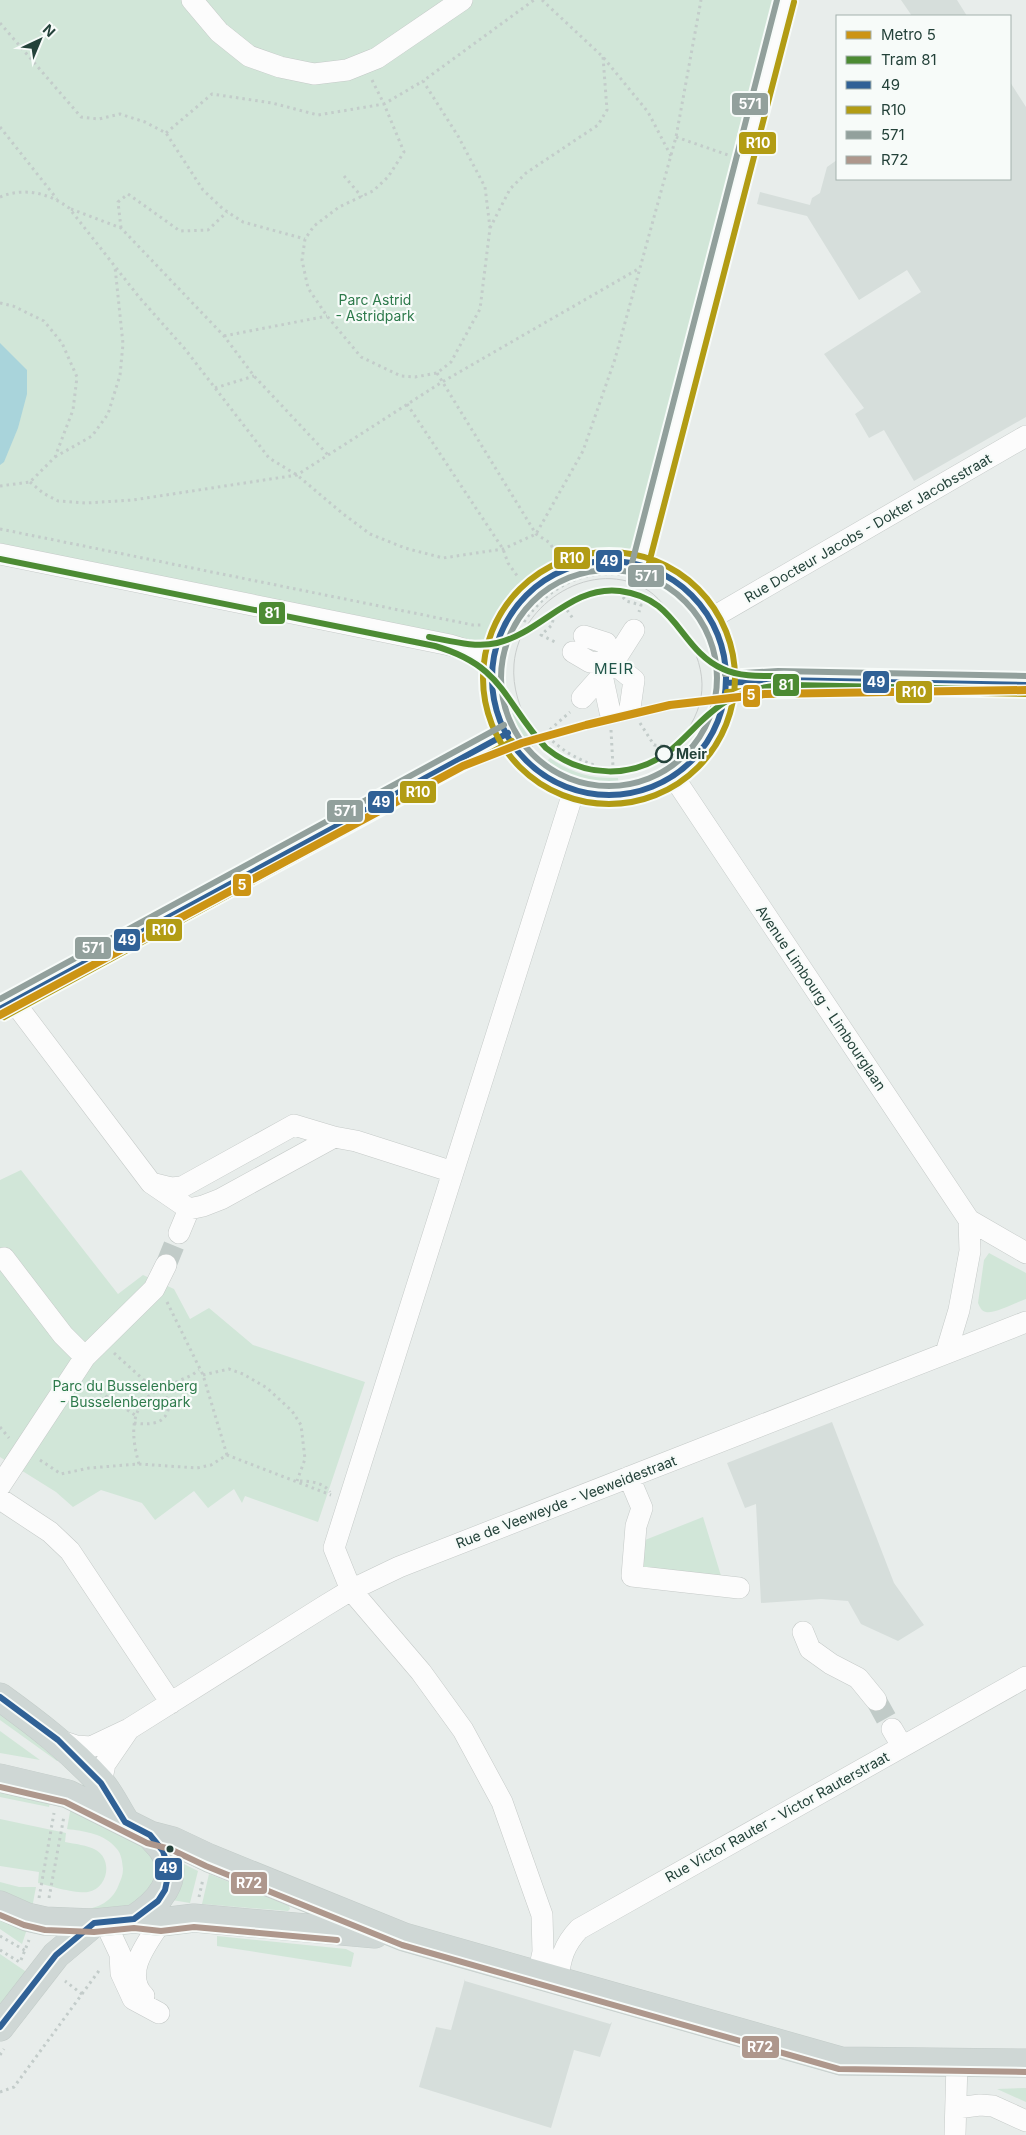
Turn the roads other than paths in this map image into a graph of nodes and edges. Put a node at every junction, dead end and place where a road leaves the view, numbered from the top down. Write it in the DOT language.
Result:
graph roads {
  1 [pos="192,0"];
  2 [pos="462,0"];
  3 [pos="786,0"];
  4 [pos="1026,436"];
  5 [pos="0,554"];
  6 [pos="633,570"];
  7 [pos="710,619"];
  8 [pos="634,630"];
  9 [pos="578,644"];
  10 [pos="493,658"];
  11 [pos="607,669"];
  12 [pos="726,683"];
  13 [pos="1026,685"];
  14 [pos="582,698"];
  15 [pos="508,733"];
  16 [pos="673,776"];
  17 [pos="574,790"];
  18 [pos="7,1006"];
  19 [pos="334,1137"];
  20 [pos="453,1172"];
  21 [pos="151,1183"];
  22 [pos="189,1209"];
  23 [pos="969,1220"];
  24 [pos="180,1233"];
  25 [pos="1026,1254"];
  26 [pos="4,1258"];
  27 [pos="166,1265"];
  28 [pos="1026,1322"];
  29 [pos="946,1352"];
  30 [pos="85,1357"];
  31 [pos="629,1477"];
  32 [pos="0,1486"];
  33 [pos="0,1498"];
  34 [pos="739,1588"];
  35 [pos="351,1590"];
  36 [pos="803,1632"];
  37 [pos="1026,1677"];
  38 [pos="0,1696"];
  39 [pos="876,1700"];
  40 [pos="171,1703"];
  41 [pos="129,1729"];
  42 [pos="58,1740"];
  43 [pos="0,1778"];
  44 [pos="101,1784"];
  45 [pos="125,1822"];
  46 [pos="150,1835"];
  47 [pos="0,1904"];
  48 [pos="134,1919"];
  49 [pos="100,1922"];
  50 [pos="160,1922"];
  51 [pos="404,1937"];
  52 [pos="547,1978"];
  53 [pos="0,2027"];
  54 [pos="957,2062"];
  55 [pos="1026,2062"];
  56 [pos="957,2108"];
  57 [pos="1026,2121"];
  58 [pos="955,2135"];
  1 -- 2 [label="street"];
  3 -- 6 [label="street"];
  4 -- 7 [label="street, Rue Docteur Jacobs - Dokter Jacobsstraat"];
  5 -- 10 [label="street"];
  6 -- 7 [label="street"];
  6 -- 10 [label="street"];
  7 -- 12 [label="street"];
  8 -- 11 [label="street"];
  9 -- 11 [label="street"];
  10 -- 15 [label="street"];
  11 -- 11 [label="street"];
  11 -- 14 [label="street"];
  12 -- 13 [label="street"];
  12 -- 16 [label="street"];
  15 -- 17 [label="street"];
  15 -- 18 [label="street"];
  16 -- 17 [label="street"];
  16 -- 23 [label="street, Avenue Limbourg - Limbourglaan"];
  17 -- 20 [label="street"];
  18 -- 21 [label="street"];
  19 -- 20 [label="street"];
  19 -- 21 [label="street"];
  19 -- 22 [label="street"];
  20 -- 35 [label="street"];
  21 -- 22 [label="street"];
  22 -- 24 [label="street"];
  23 -- 25 [label="street, Avenue Limbourg - Limbourglaan"];
  23 -- 29 [label="street"];
  26 -- 30 [label="street"];
  27 -- 30 [label="street"];
  28 -- 29 [label="street, Rue de Veeweyde - Veeweidestraat"];
  29 -- 31 [label="street, Rue de Veeweyde - Veeweidestraat"];
  30 -- 32 [label="street"];
  31 -- 34 [label="street"];
  31 -- 35 [label="street, Rue de Veeweyde - Veeweidestraat"];
  33 -- 40 [label="street"];
  35 -- 40 [label="street, Rue de Veeweyde - Veeweidestraat"];
  35 -- 52 [label="street"];
  36 -- 39 [label="street"];
  37 -- 52 [label="street, Rue Victor Rauter - Victor Rauterstraat"];
  38 -- 42 [label="main road"];
  40 -- 41 [label="street, Rue de Veeweyde - Veeweidestraat"];
  41 -- 42 [label="street, Rue de Veeweyde - Veeweidestraat"];
  41 -- 44 [label="street, Rue de Veeweyde - Veeweidestraat"];
  42 -- 44 [label="main road"];
  43 -- 45 [label="main road"];
  44 -- 45 [label="main road"];
  45 -- 46 [label="main road"];
  46 -- 48 [label="main road"];
  46 -- 51 [label="main road"];
  47 -- 49 [label="main road"];
  48 -- 49 [label="main road"];
  48 -- 50 [label="main road"];
  49 -- 50 [label="street"];
  49 -- 53 [label="main road"];
  50 -- 51 [label="main road"];
  51 -- 52 [label="main road"];
  52 -- 54 [label="main road"];
  54 -- 55 [label="main road"];
  54 -- 56 [label="street"];
  56 -- 57 [label="street"];
  56 -- 58 [label="street"];
}
